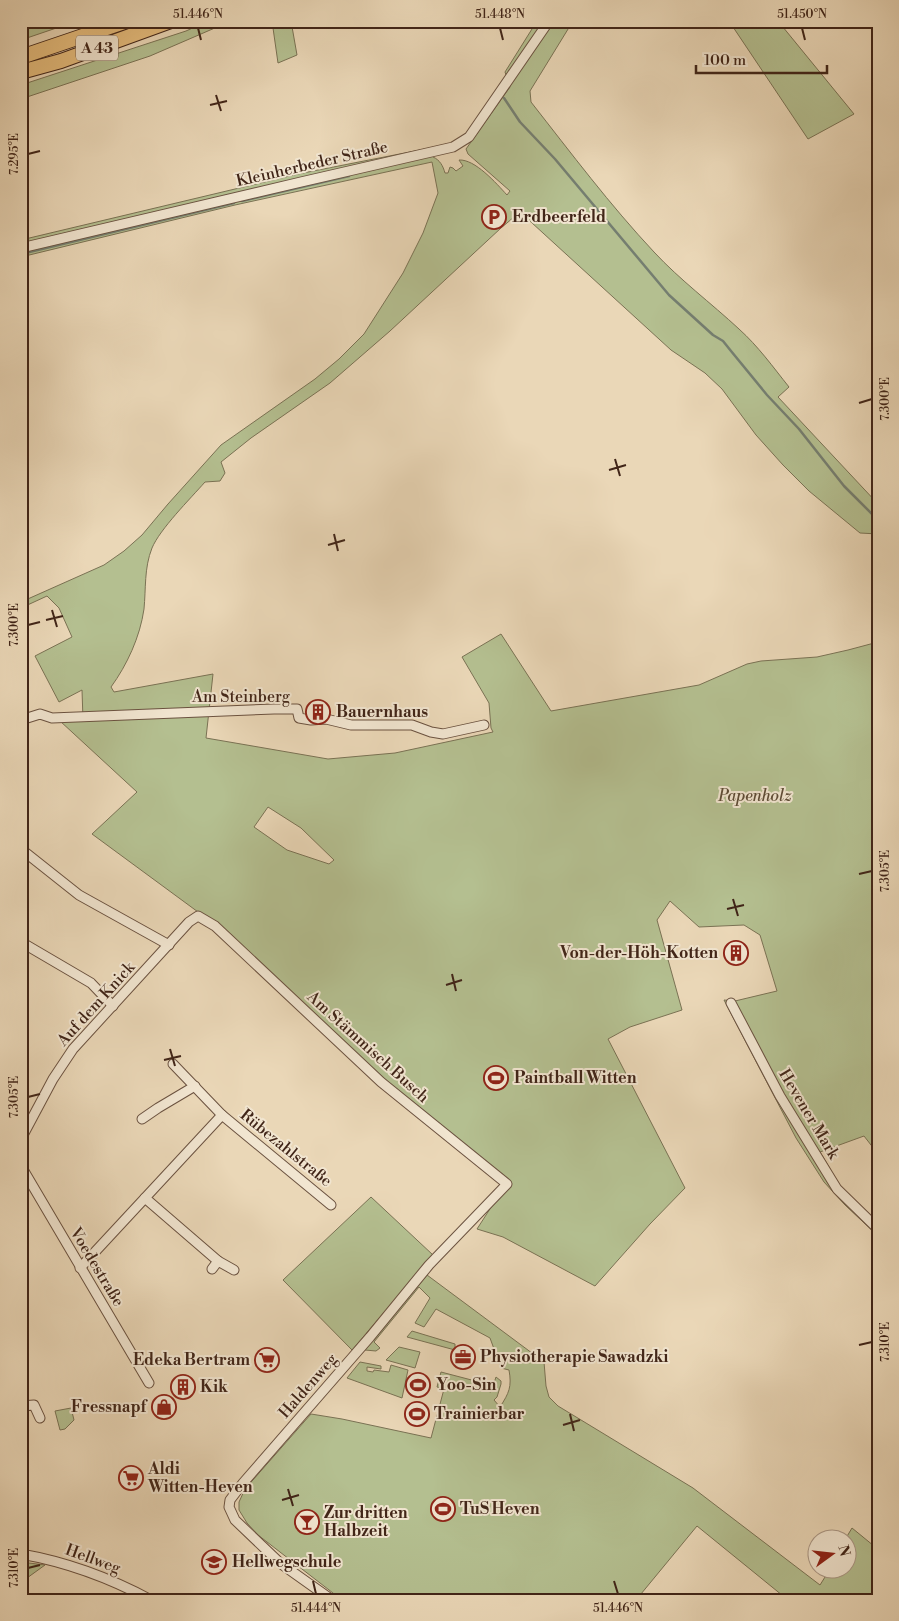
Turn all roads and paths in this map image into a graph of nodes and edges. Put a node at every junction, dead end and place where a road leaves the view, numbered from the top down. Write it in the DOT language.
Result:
graph roads {
  1 [pos="127,21"];
  2 [pos="171,21"];
  3 [pos="550,21"];
  4 [pos="21,57"];
  5 [pos="21,72"];
  6 [pos="21,248"];
  7 [pos="21,720"];
  8 [pos="484,725"];
  9 [pos="21,849"];
  10 [pos="215,926"];
  11 [pos="21,942"];
  12 [pos="169,945"];
  13 [pos="730,1003"];
  14 [pos="113,1006"];
  15 [pos="173,1064"];
  16 [pos="194,1086"];
  17 [pos="222,1115"];
  18 [pos="142,1119"];
  19 [pos="21,1139"];
  20 [pos="21,1166"];
  21 [pos="507,1184"];
  22 [pos="145,1198"];
  23 [pos="331,1205"];
  24 [pos="878,1229"];
  25 [pos="218,1261"];
  26 [pos="80,1268"];
  27 [pos="212,1269"];
  28 [pos="234,1270"];
  29 [pos="149,1383"];
  30 [pos="21,1406"];
  31 [pos="40,1418"];
  32 [pos="21,1554"];
  33 [pos="151,1600"];
  34 [pos="332,1600"];
  1 -- 4 [label="highway, A 43"];
  2 -- 5 [label="highway, A 43"];
  3 -- 6 [label="street, Kleinherbeder Straße"];
  7 -- 8 [label="street, Am Steinberg"];
  9 -- 12 [label="street"];
  10 -- 12 [label="street, Auf dem Knick"];
  10 -- 21 [label="street, Am Stämmisch Busch"];
  11 -- 14 [label="street"];
  12 -- 14 [label="street, Auf dem Knick"];
  13 -- 24 [label="street, Hevener Mark"];
  14 -- 19 [label="street, Auf dem Knick"];
  15 -- 16 [label="street, Rübezahlstraße"];
  16 -- 17 [label="street, Rübezahlstraße"];
  16 -- 18 [label="street"];
  17 -- 22 [label="street, Rübezahlstraße"];
  17 -- 23 [label="street, Rübezahlstraße"];
  20 -- 26 [label="street, Voedestraße"];
  21 -- 34 [label="street, Haldenweg"];
  22 -- 25 [label="street"];
  22 -- 26 [label="street, Rübezahlstraße"];
  25 -- 27 [label="street"];
  25 -- 28 [label="street"];
  26 -- 29 [label="street, Voedestraße"];
  30 -- 31 [label="street"];
  32 -- 33 [label="street, Hellweg"];
}
